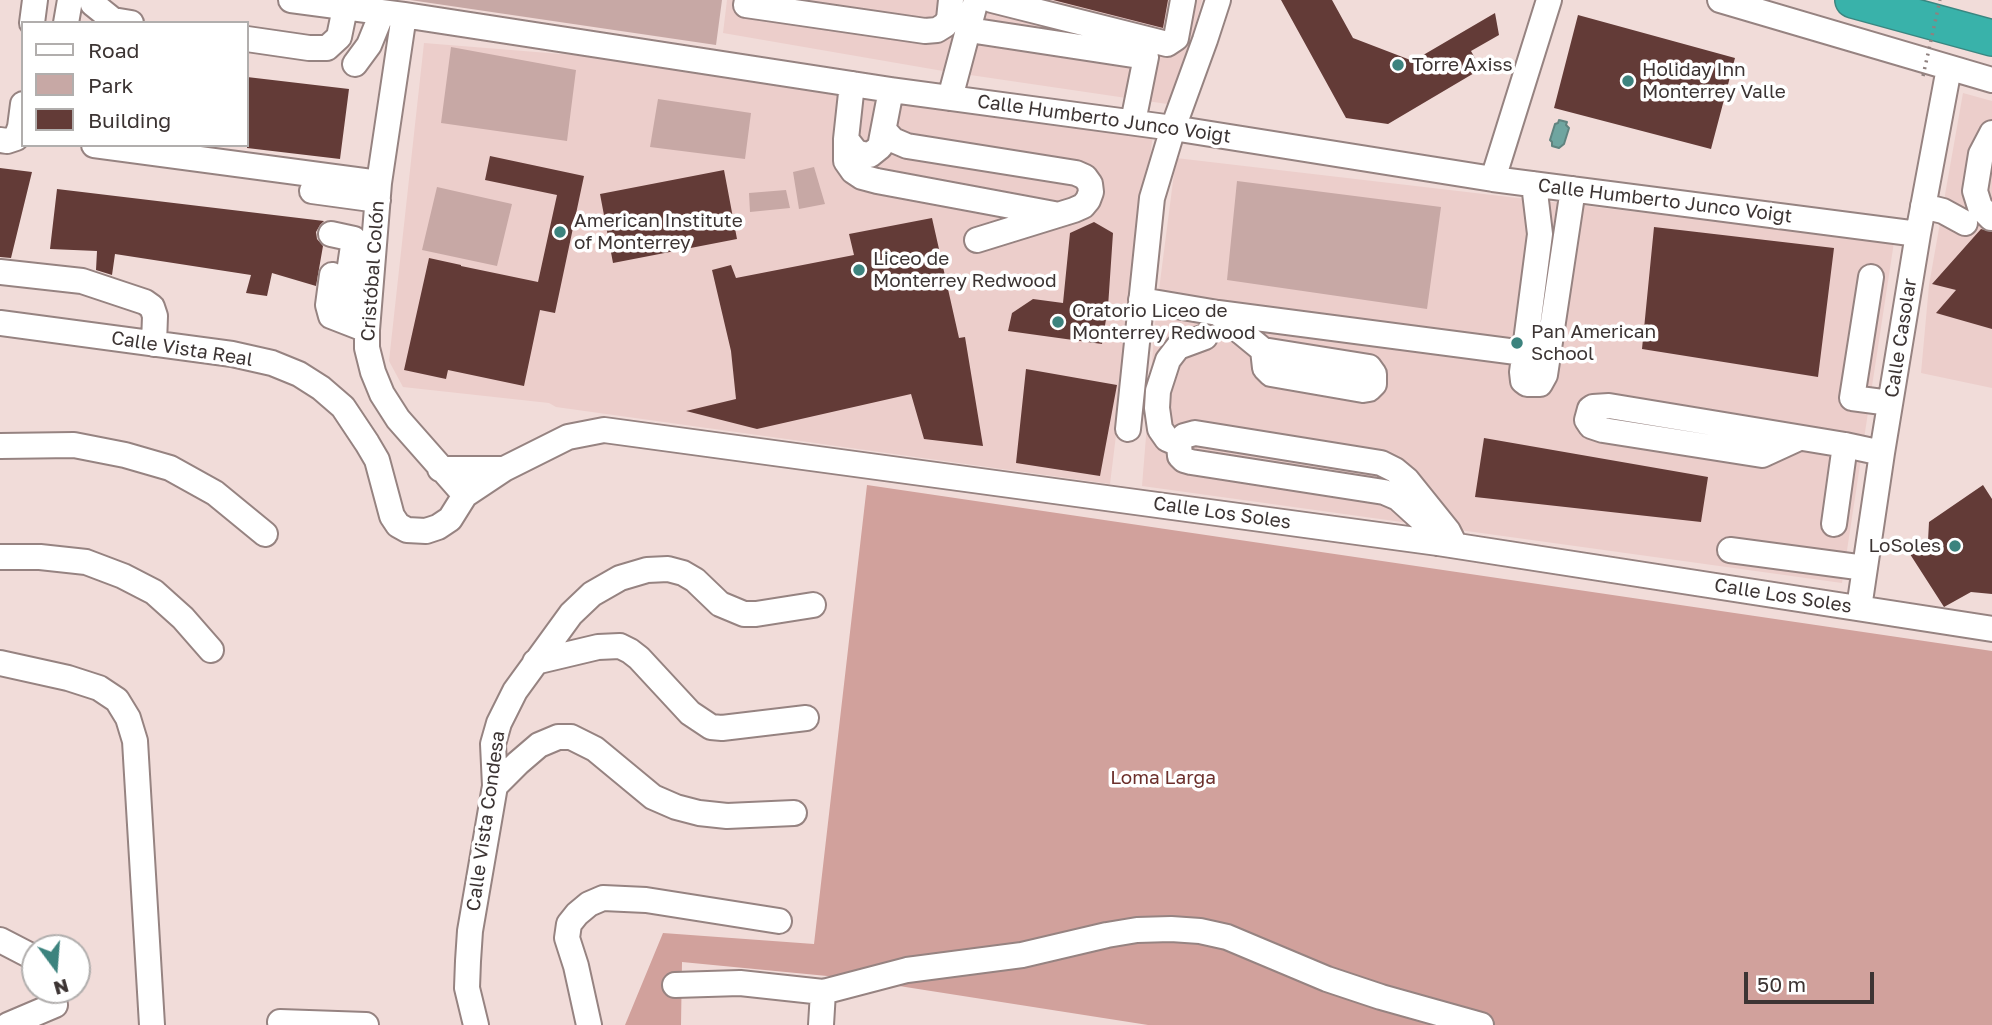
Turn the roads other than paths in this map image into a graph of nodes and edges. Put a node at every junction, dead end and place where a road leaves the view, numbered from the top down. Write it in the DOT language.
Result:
graph roads {
  1 [pos="35,0"];
  2 [pos="70,0"];
  3 [pos="94,0"];
  4 [pos="291,0"];
  5 [pos="747,0"];
  6 [pos="951,0"];
  7 [pos="976,0"];
  8 [pos="992,0"];
  9 [pos="1183,0"];
  10 [pos="1218,0"];
  11 [pos="1549,0"];
  12 [pos="1720,0"];
  13 [pos="1853,0"];
  14 [pos="345,8"];
  15 [pos="32,21"];
  16 [pos="66,21"];
  17 [pos="119,21"];
  18 [pos="395,21"];
  19 [pos="969,30"];
  20 [pos="1992,38"];
  21 [pos="248,39"];
  22 [pos="355,64"];
  23 [pos="1949,68"];
  24 [pos="1992,80"];
  25 [pos="852,84"];
  26 [pos="891,90"];
  27 [pos="950,98"];
  28 [pos="21,119"];
  29 [pos="1133,122"];
  30 [pos="1173,128"];
  31 [pos="884,130"];
  32 [pos="1992,133"];
  33 [pos="846,139"];
  34 [pos="0,140"];
  35 [pos="106,147"];
  36 [pos="178,173"];
  37 [pos="1493,179"];
  38 [pos="1534,184"];
  39 [pos="1573,189"];
  40 [pos="378,192"];
  41 [pos="1923,206"];
  42 [pos="1058,215"];
  43 [pos="1990,218"];
  44 [pos="1965,223"];
  45 [pos="331,234"];
  46 [pos="1540,234"];
  47 [pos="1918,234"];
  48 [pos="1566,236"];
  49 [pos="977,240"];
  50 [pos="0,272"];
  51 [pos="332,275"];
  52 [pos="1871,277"];
  53 [pos="1142,300"];
  54 [pos="1218,313"];
  55 [pos="368,318"];
  56 [pos="1,324"];
  57 [pos="1205,337"];
  58 [pos="153,344"];
  59 [pos="1263,349"];
  60 [pos="1524,353"];
  61 [pos="1890,404"];
  62 [pos="1128,429"];
  63 [pos="1799,438"];
  64 [pos="1178,444"];
  65 [pos="1844,445"];
  66 [pos="0,446"];
  67 [pos="1882,453"];
  68 [pos="440,469"];
  69 [pos="504,469"];
  70 [pos="1395,470"];
  71 [pos="465,495"];
  72 [pos="1392,495"];
  73 [pos="1834,524"];
  74 [pos="265,534"];
  75 [pos="1447,544"];
  76 [pos="1730,550"];
  77 [pos="0,557"];
  78 [pos="1865,568"];
  79 [pos="813,605"];
  80 [pos="1859,608"];
  81 [pos="1992,629"];
  82 [pos="211,650"];
  83 [pos="535,662"];
  84 [pos="0,663"];
  85 [pos="806,718"];
  86 [pos="495,786"];
  87 [pos="794,813"];
  88 [pos="779,921"];
  89 [pos="0,940"];
  90 [pos="21,951"];
  91 [pos="675,985"];
  92 [pos="823,992"];
  93 [pos="54,1007"];
  94 [pos="280,1022"];
  95 [pos="8,1025"];
  96 [pos="152,1025"];
  97 [pos="366,1025"];
  98 [pos="476,1025"];
  99 [pos="589,1025"];
  100 [pos="821,1025"];
  101 [pos="1481,1025"];
  1 -- 15 [label="street"];
  2 -- 16 [label="street"];
  3 -- 17 [label="street"];
  4 -- 14 [label="street, Calle Humberto Junco Voigt"];
  5 -- 6 [label="street"];
  7 -- 19 [label="street"];
  8 -- 9 [label="street"];
  10 -- 30 [label="street"];
  11 -- 37 [label="street"];
  12 -- 23 [label="street"];
  13 -- 20 [label="highway"];
  14 -- 18 [label="street, Calle Humberto Junco Voigt"];
  14 -- 21 [label="street"];
  18 -- 22 [label="street"];
  18 -- 25 [label="street, Calle Humberto Junco Voigt"];
  18 -- 40 [label="street, Cristóbal Colón"];
  19 -- 27 [label="street"];
  19 -- 29 [label="street"];
  23 -- 24 [label="street"];
  23 -- 41 [label="street, Calle Casolar"];
  25 -- 26 [label="street, Calle Humberto Junco Voigt"];
  25 -- 33 [label="street"];
  26 -- 27 [label="street, Calle Humberto Junco Voigt"];
  26 -- 31 [label="street"];
  27 -- 29 [label="street, Calle Humberto Junco Voigt"];
  28 -- 34 [label="street"];
  29 -- 30 [label="street, Calle Humberto Junco Voigt"];
  30 -- 37 [label="street, Calle Humberto Junco Voigt"];
  30 -- 53 [label="street"];
  31 -- 33 [label="street"];
  31 -- 42 [label="street"];
  32 -- 43 [label="street"];
  33 -- 42 [label="street"];
  35 -- 40 [label="street"];
  36 -- 40 [label="street"];
  37 -- 38 [label="street, Calle Humberto Junco Voigt"];
  38 -- 39 [label="street, Calle Humberto Junco Voigt"];
  38 -- 46 [label="street"];
  39 -- 47 [label="street, Calle Humberto Junco Voigt"];
  39 -- 48 [label="street"];
  40 -- 55 [label="street, Cristóbal Colón"];
  41 -- 44 [label="street"];
  41 -- 47 [label="street, Calle Casolar"];
  42 -- 49 [label="street"];
  45 -- 55 [label="street"];
  46 -- 48 [label="street"];
  46 -- 60 [label="street"];
  47 -- 61 [label="street, Calle Casolar"];
  48 -- 60 [label="street"];
  50 -- 58 [label="street"];
  51 -- 55 [label="street"];
  52 -- 61 [label="street"];
  53 -- 54 [label="street"];
  53 -- 62 [label="street"];
  54 -- 59 [label="street"];
  54 -- 60 [label="street"];
  55 -- 68 [label="street, Cristóbal Colón"];
  56 -- 58 [label="street, Calle Vista Real"];
  57 -- 64 [label="street"];
  58 -- 71 [label="street, Calle Vista Real"];
  61 -- 67 [label="street, Calle Casolar"];
  63 -- 63 [label="street"];
  63 -- 65 [label="street"];
  64 -- 70 [label="street"];
  64 -- 72 [label="street"];
  65 -- 67 [label="street"];
  65 -- 73 [label="street"];
  66 -- 74 [label="street"];
  67 -- 78 [label="street, Calle Casolar"];
  68 -- 69 [label="street"];
  68 -- 71 [label="street, Cristóbal Colón"];
  69 -- 71 [label="street, Calle Los Soles"];
  69 -- 75 [label="street, Calle Los Soles"];
  70 -- 72 [label="street"];
  70 -- 75 [label="street"];
  72 -- 75 [label="street"];
  75 -- 80 [label="street, Calle Los Soles"];
  76 -- 78 [label="street"];
  77 -- 82 [label="street"];
  78 -- 80 [label="street, Calle Casolar"];
  79 -- 83 [label="street, Calle Vista Condesa"];
  80 -- 81 [label="street, Calle Los Soles"];
  83 -- 85 [label="street"];
  83 -- 86 [label="street, Calle Vista Condesa"];
  84 -- 96 [label="street"];
  86 -- 87 [label="street"];
  86 -- 98 [label="street, Calle Vista Condesa"];
  88 -- 99 [label="street"];
  89 -- 90 [label="street"];
  91 -- 92 [label="street"];
  92 -- 100 [label="street"];
  92 -- 101 [label="street"];
  93 -- 95 [label="street"];
  94 -- 97 [label="street"];
}
